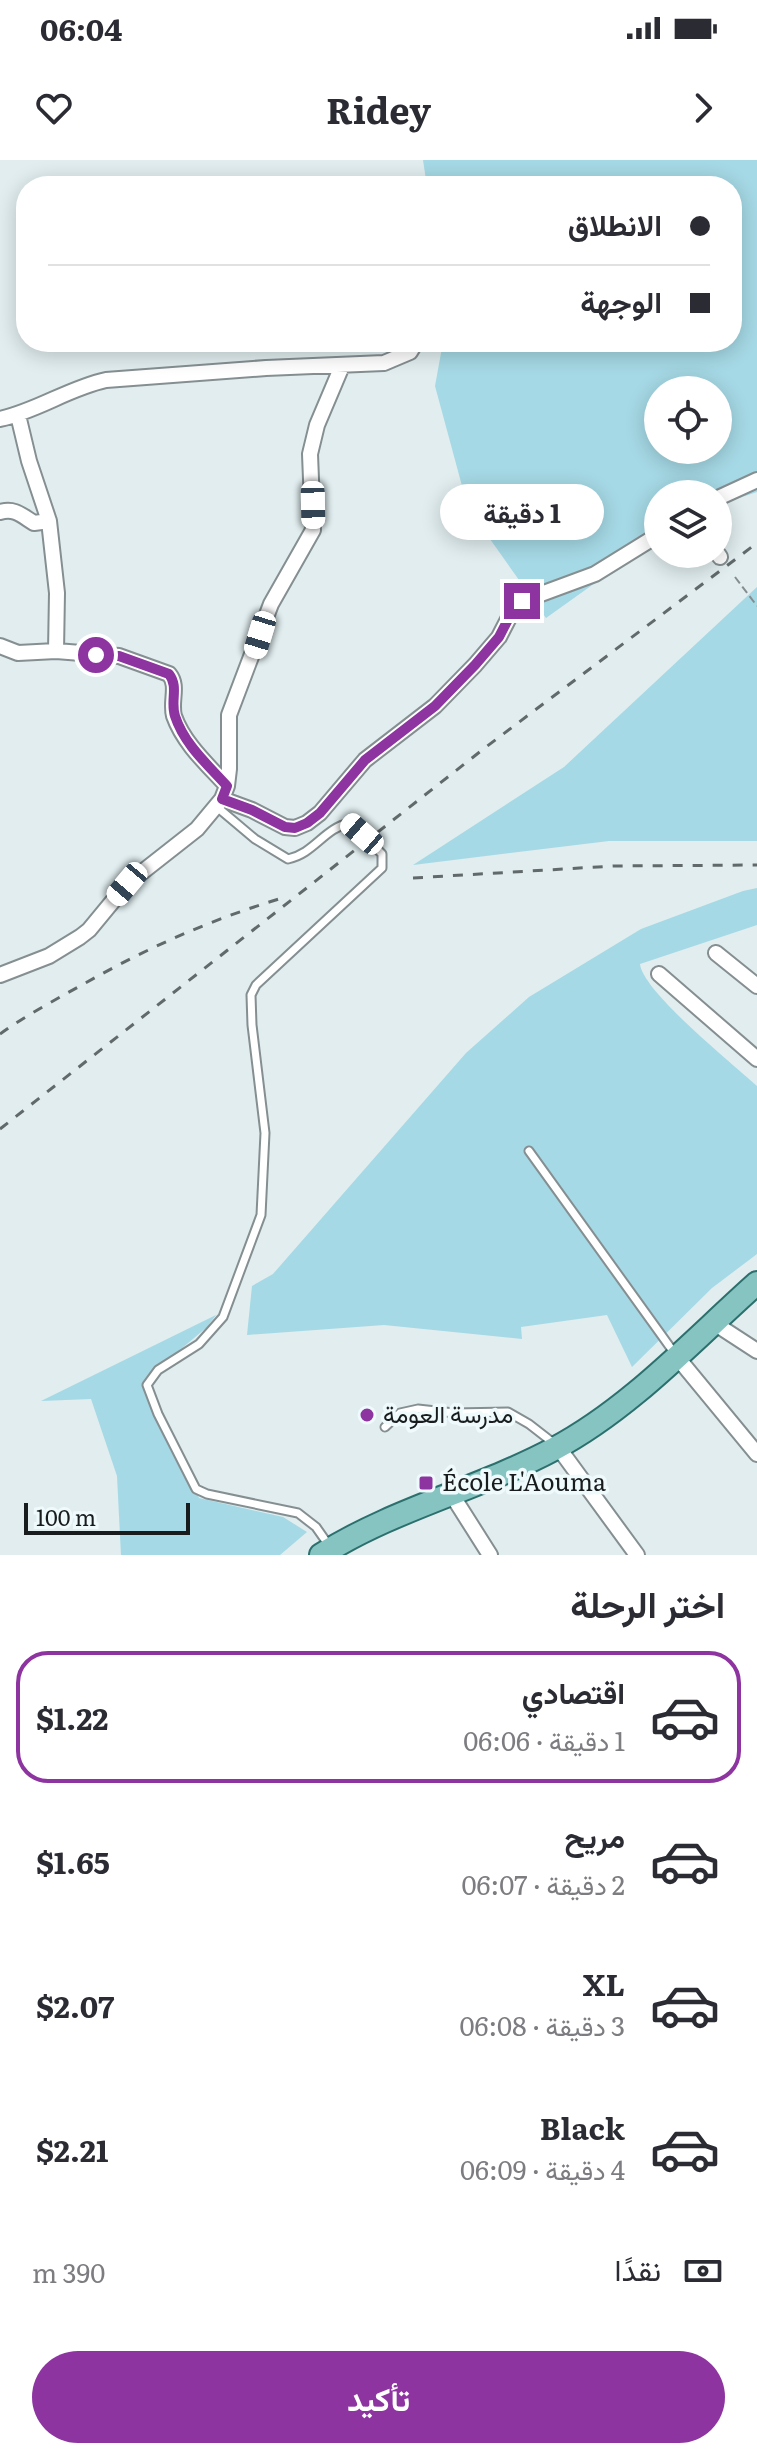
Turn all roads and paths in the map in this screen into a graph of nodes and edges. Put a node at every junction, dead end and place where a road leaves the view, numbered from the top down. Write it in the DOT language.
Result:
graph roads {
  1 [pos="410,352"];
  2 [pos="342,366"];
  3 [pos="18,415"];
  4 [pos="0,419"];
  5 [pos="757,480"];
  6 [pos="732,492"];
  7 [pos="0,512"];
  8 [pos="49,521"];
  9 [pos="644,544"];
  10 [pos="735,577"];
  11 [pos="757,606"];
  12 [pos="0,646"];
  13 [pos="56,651"];
  14 [pos="222,797"];
  15 [pos="362,834"];
  16 [pos="378,850"];
  17 [pos="716,953"];
  18 [pos="659,974"];
  19 [pos="0,975"];
  20 [pos="757,986"];
  21 [pos="757,1059"];
  22 [pos="529,1151"];
  23 [pos="757,1283"];
  24 [pos="714,1323"];
  25 [pos="757,1351"];
  26 [pos="677,1357"];
  27 [pos="385,1427"];
  28 [pos="558,1447"];
  29 [pos="757,1454"];
  30 [pos="452,1495"];
  31 [pos="326,1552"];
  32 [pos="490,1555"];
  33 [pos="637,1555"];
  1 -- 2 [label="street"];
  2 -- 3 [label="street"];
  2 -- 14 [label="street"];
  3 -- 4 [label="street"];
  3 -- 8 [label="street"];
  5 -- 6 [label="street"];
  7 -- 8 [label="street"];
  8 -- 13 [label="street"];
  9 -- 14 [label="street"];
  10 -- 11 [label="path"];
  12 -- 13 [label="street"];
  13 -- 14 [label="street"];
  14 -- 15 [label="lane"];
  14 -- 19 [label="street"];
  16 -- 31 [label="lane"];
  17 -- 20 [label="street"];
  18 -- 21 [label="street"];
  22 -- 26 [label="lane"];
  23 -- 24 [label="main road"];
  24 -- 25 [label="street"];
  24 -- 26 [label="main road"];
  26 -- 28 [label="main road"];
  26 -- 29 [label="street"];
  27 -- 28 [label="lane"];
  28 -- 30 [label="main road"];
  28 -- 33 [label="street"];
  30 -- 31 [label="main road"];
  30 -- 32 [label="street"];
}
